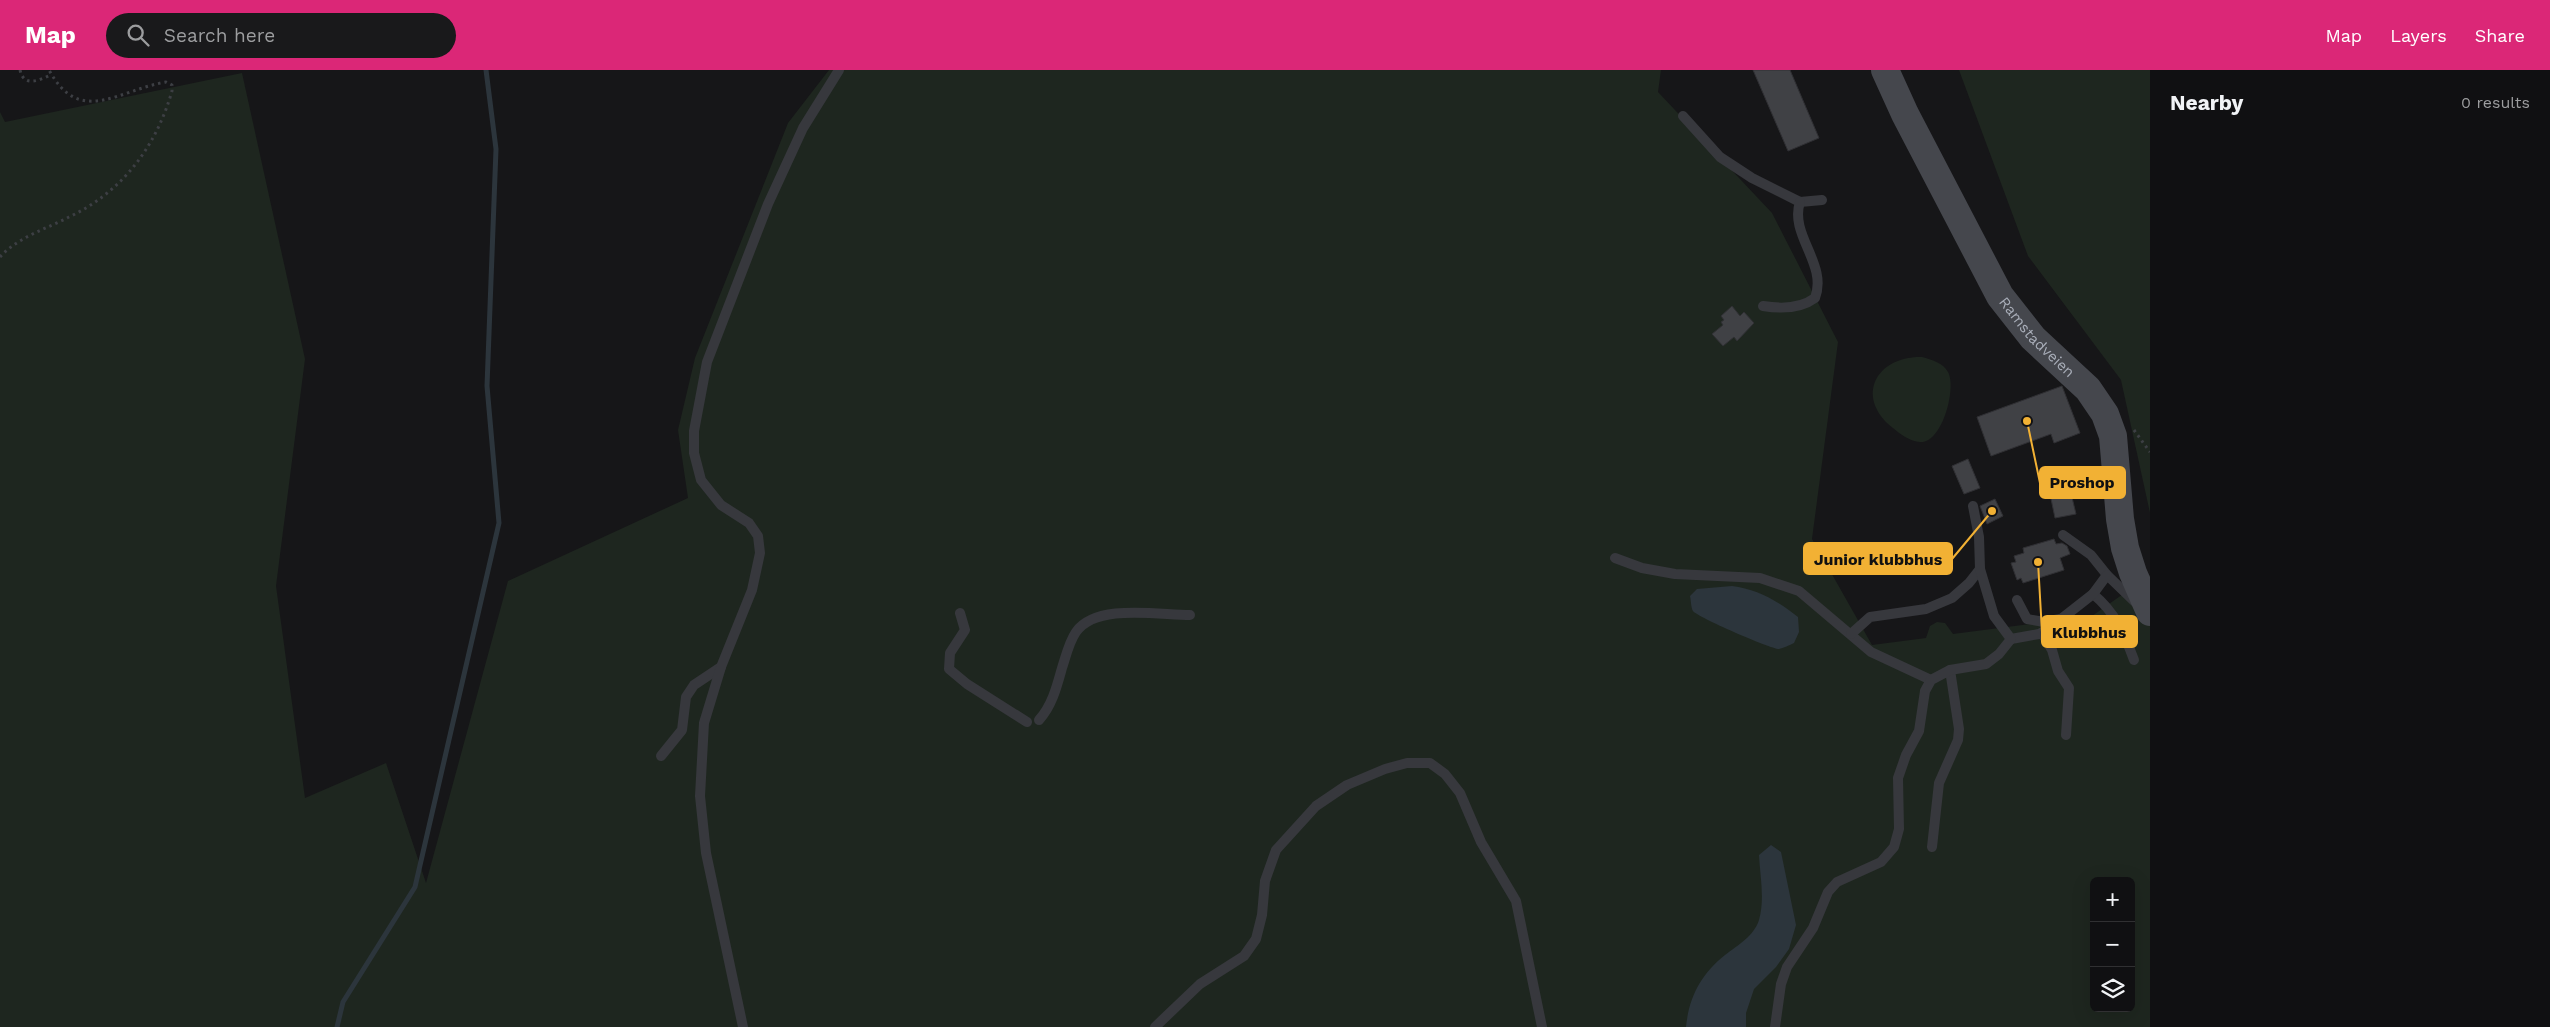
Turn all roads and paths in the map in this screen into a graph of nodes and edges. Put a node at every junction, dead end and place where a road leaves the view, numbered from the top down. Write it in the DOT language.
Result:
graph roads {
  1 [pos="20,70"];
  2 [pos="49,70"];
  3 [pos="839,70"];
  4 [pos="1885,70"];
  5 [pos="52,75"];
  6 [pos="1684,116"];
  7 [pos="1822,200"];
  8 [pos="1800,202"];
  9 [pos="0,257"];
  10 [pos="1763,306"];
  11 [pos="1973,506"];
  12 [pos="2063,535"];
  13 [pos="1615,558"];
  14 [pos="1980,570"];
  15 [pos="2107,575"];
  16 [pos="2093,594"];
  17 [pos="2018,600"];
  18 [pos="2148,609"];
  19 [pos="960,613"];
  20 [pos="1190,615"];
  21 [pos="2066,616"];
  22 [pos="2042,633"];
  23 [pos="1851,634"];
  24 [pos="2011,639"];
  25 [pos="2134,660"];
  26 [pos="721,667"];
  27 [pos="1950,670"];
  28 [pos="1931,680"];
  29 [pos="1039,720"];
  30 [pos="1027,722"];
  31 [pos="2066,735"];
  32 [pos="661,756"];
  33 [pos="1932,847"];
  34 [pos="743,1027"];
  35 [pos="1154,1027"];
  36 [pos="1542,1027"];
  37 [pos="1775,1027"];
  1 -- 5 [label="path"];
  2 -- 5 [label="path"];
  3 -- 26 [label="lane"];
  4 -- 18 [label="street, Ramstadveien"];
  5 -- 9 [label="path"];
  6 -- 8 [label="lane"];
  7 -- 8 [label="lane"];
  8 -- 10 [label="lane"];
  11 -- 14 [label="lane"];
  12 -- 15 [label="lane"];
  13 -- 23 [label="lane"];
  14 -- 23 [label="lane"];
  14 -- 24 [label="lane"];
  15 -- 16 [label="lane"];
  15 -- 18 [label="lane"];
  16 -- 21 [label="lane"];
  16 -- 25 [label="lane"];
  17 -- 21 [label="lane"];
  19 -- 30 [label="lane"];
  20 -- 29 [label="lane"];
  21 -- 22 [label="lane"];
  22 -- 24 [label="lane"];
  22 -- 31 [label="lane"];
  23 -- 28 [label="lane"];
  24 -- 27 [label="lane"];
  26 -- 32 [label="lane"];
  26 -- 34 [label="lane"];
  27 -- 28 [label="lane"];
  27 -- 33 [label="lane"];
  28 -- 37 [label="lane"];
  35 -- 36 [label="lane"];
}
